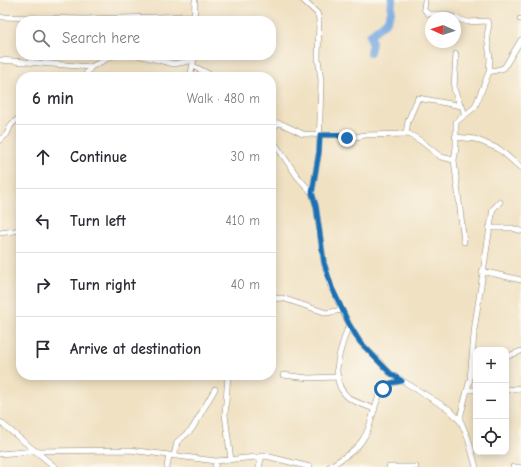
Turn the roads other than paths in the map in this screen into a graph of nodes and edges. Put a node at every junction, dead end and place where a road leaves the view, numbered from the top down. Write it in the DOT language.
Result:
graph roads {
  1 [pos="195,0"];
  2 [pos="303,0"];
  3 [pos="424,0"];
  4 [pos="426,12"];
  5 [pos="194,16"];
  6 [pos="0,17"];
  7 [pos="16,18"];
  8 [pos="461,20"];
  9 [pos="521,40"];
  10 [pos="456,54"];
  11 [pos="0,60"];
  12 [pos="104,60"];
  13 [pos="158,60"];
  14 [pos="194,60"];
  15 [pos="91,67"];
  16 [pos="88,72"];
  17 [pos="191,72"];
  18 [pos="209,72"];
  19 [pos="489,72"];
  20 [pos="460,105"];
  21 [pos="465,115"];
  22 [pos="16,120"];
  23 [pos="278,123"];
  24 [pos="406,134"];
  25 [pos="320,135"];
  26 [pos="455,137"];
  27 [pos="0,140"];
  28 [pos="276,146"];
  29 [pos="454,160"];
  30 [pos="521,168"];
  31 [pos="312,193"];
  32 [pos="500,202"];
  33 [pos="490,228"];
  34 [pos="16,231"];
  35 [pos="521,232"];
  36 [pos="0,233"];
  37 [pos="464,242"];
  38 [pos="482,271"];
  39 [pos="521,280"];
  40 [pos="276,299"];
  41 [pos="341,310"];
  42 [pos="349,324"];
  43 [pos="521,351"];
  44 [pos="509,356"];
  45 [pos="283,375"];
  46 [pos="473,377"];
  47 [pos="338,378"];
  48 [pos="470,379"];
  49 [pos="228,380"];
  50 [pos="402,381"];
  51 [pos="521,388"];
  52 [pos="215,389"];
  53 [pos="468,390"];
  54 [pos="473,390"];
  55 [pos="509,390"];
  56 [pos="375,409"];
  57 [pos="0,422"];
  58 [pos="461,422"];
  59 [pos="34,451"];
  60 [pos="0,454"];
  61 [pos="171,455"];
  62 [pos="262,456"];
  63 [pos="231,460"];
  64 [pos="216,461"];
  65 [pos="55,467"];
  66 [pos="167,467"];
  67 [pos="215,467"];
  68 [pos="259,467"];
  69 [pos="310,467"];
  70 [pos="329,467"];
  71 [pos="389,467"];
  72 [pos="416,467"];
  73 [pos="476,467"];
  74 [pos="513,467"];
  75 [pos="521,467"];
  1 -- 5 [label="street"];
  2 -- 25 [label="street"];
  3 -- 4 [label="street"];
  6 -- 7 [label="street"];
  8 -- 19 [label="street"];
  9 -- 19 [label="street"];
  10 -- 20 [label="street"];
  11 -- 15 [label="street"];
  12 -- 15 [label="street"];
  13 -- 14 [label="street"];
  14 -- 17 [label="street"];
  14 -- 18 [label="street"];
  15 -- 16 [label="street"];
  19 -- 21 [label="street"];
  20 -- 21 [label="street"];
  20 -- 24 [label="street"];
  21 -- 26 [label="street"];
  22 -- 27 [label="street"];
  23 -- 25 [label="street"];
  24 -- 25 [label="street"];
  24 -- 29 [label="street"];
  25 -- 31 [label="street"];
  26 -- 29 [label="street"];
  26 -- 30 [label="street"];
  28 -- 31 [label="street"];
  29 -- 37 [label="street"];
  31 -- 41 [label="street"];
  32 -- 33 [label="street"];
  33 -- 35 [label="street"];
  33 -- 38 [label="street"];
  34 -- 36 [label="street"];
  38 -- 39 [label="street"];
  38 -- 48 [label="street"];
  40 -- 41 [label="street"];
  41 -- 42 [label="street"];
  42 -- 47 [label="street"];
  42 -- 50 [label="street"];
  43 -- 44 [label="street"];
  45 -- 47 [label="street"];
  46 -- 48 [label="street"];
  47 -- 56 [label="street"];
  48 -- 53 [label="street"];
  49 -- 63 [label="street"];
  50 -- 56 [label="street"];
  50 -- 58 [label="street"];
  51 -- 55 [label="street"];
  52 -- 61 [label="street"];
  53 -- 54 [label="street"];
  53 -- 58 [label="street"];
  56 -- 70 [label="street"];
  57 -- 59 [label="street"];
  58 -- 73 [label="street"];
  59 -- 60 [label="street"];
  59 -- 61 [label="street"];
  59 -- 65 [label="street"];
  61 -- 64 [label="street"];
  61 -- 66 [label="street"];
  62 -- 63 [label="street"];
  62 -- 68 [label="street"];
  62 -- 69 [label="street"];
  63 -- 64 [label="street"];
  64 -- 67 [label="street"];
  71 -- 72 [label="street"];
  74 -- 75 [label="street"];
}
